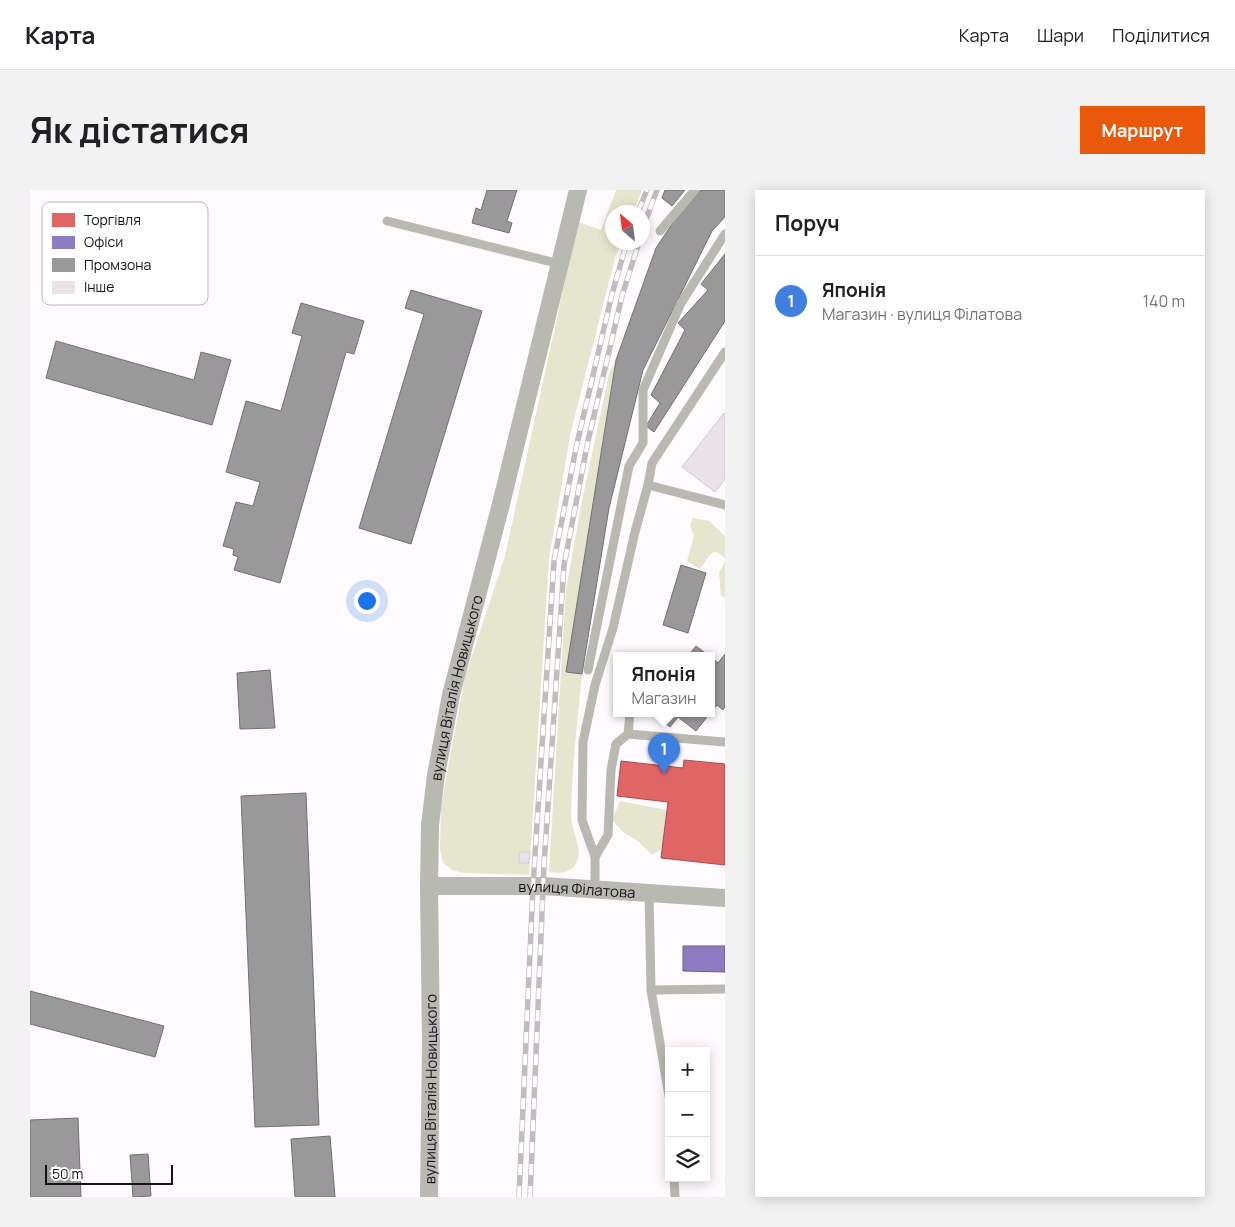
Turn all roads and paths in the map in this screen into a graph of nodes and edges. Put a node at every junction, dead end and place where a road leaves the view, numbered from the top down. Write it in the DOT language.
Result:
graph roads {
  1 [pos="578,190"];
  2 [pos="695,190"];
  3 [pos="387,221"];
  4 [pos="660,231"];
  5 [pos="725,234"];
  6 [pos="560,264"];
  7 [pos="725,352"];
  8 [pos="648,485"];
  9 [pos="725,504"];
  10 [pos="588,670"];
  11 [pos="630,717"];
  12 [pos="628,734"];
  13 [pos="725,742"];
  14 [pos="595,857"];
  15 [pos="429,886"];
  16 [pos="595,890"];
  17 [pos="649,893"];
  18 [pos="725,898"];
  19 [pos="725,989"];
  20 [pos="651,990"];
  21 [pos="668,1092"];
  22 [pos="674,1182"];
  23 [pos="429,1197"];
  24 [pos="675,1197"];
  1 -- 6 [label="street, вулиця Віталія Новицького"];
  2 -- 4 [label="lane"];
  3 -- 6 [label="lane"];
  5 -- 10 [label="lane"];
  6 -- 15 [label="street, вулиця Віталія Новицького"];
  7 -- 8 [label="lane"];
  8 -- 9 [label="lane"];
  8 -- 14 [label="lane"];
  11 -- 12 [label="lane"];
  12 -- 13 [label="lane"];
  12 -- 14 [label="lane"];
  14 -- 16 [label="lane"];
  15 -- 16 [label="street, вулиця Філатова"];
  15 -- 23 [label="street, вулиця Віталія Новицького"];
  16 -- 17 [label="street, вулиця Філатова"];
  17 -- 18 [label="street, вулиця Філатова"];
  17 -- 20 [label="lane"];
  19 -- 20 [label="lane"];
  20 -- 21 [label="lane"];
  22 -- 24 [label="lane"];
}
